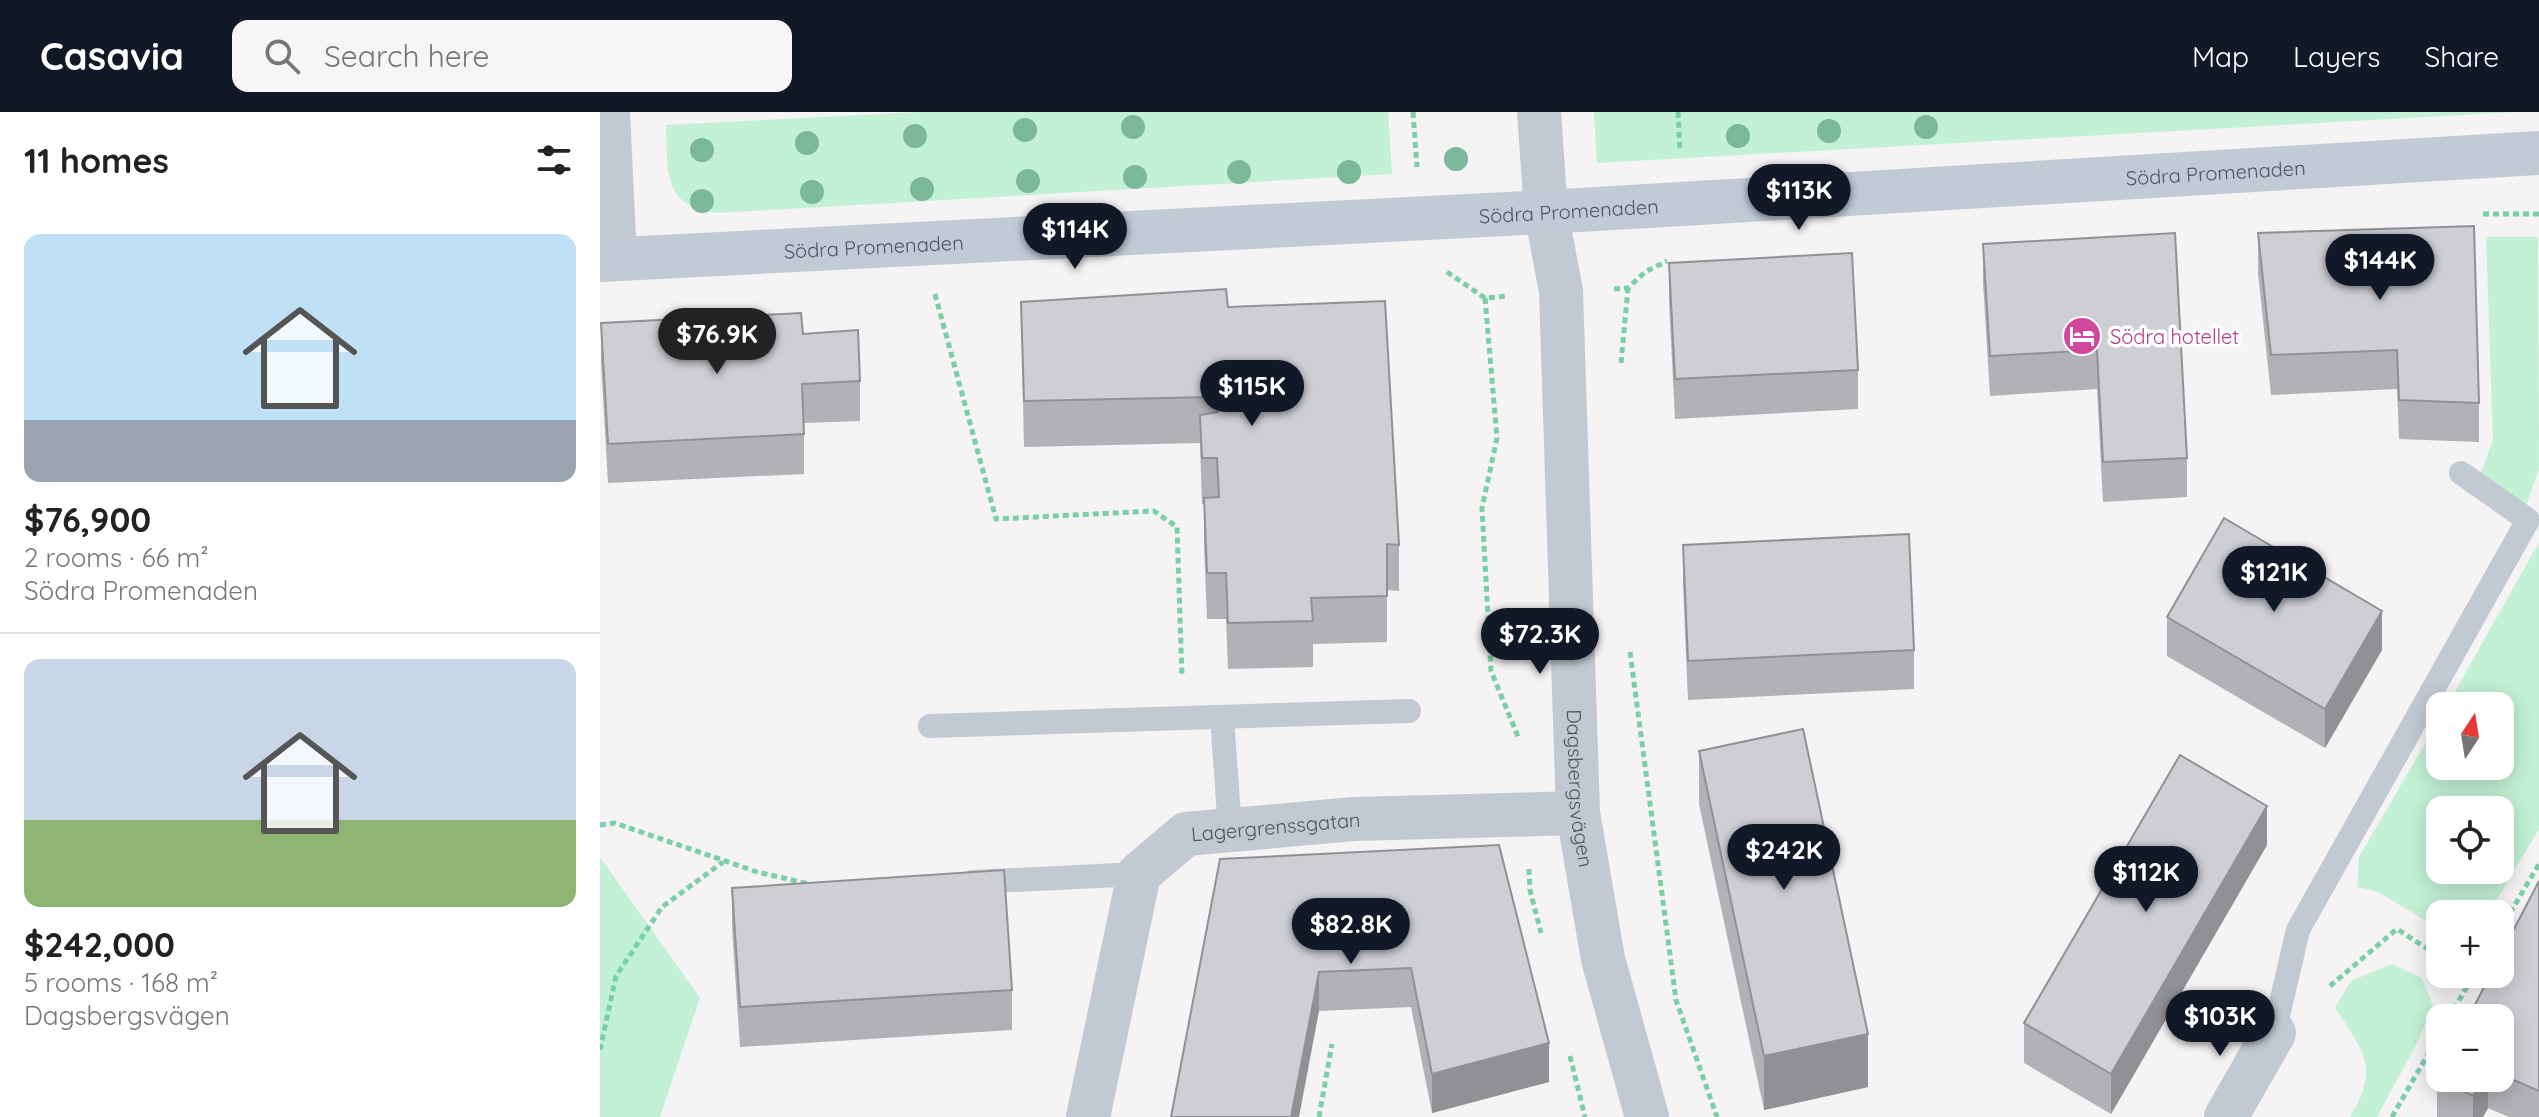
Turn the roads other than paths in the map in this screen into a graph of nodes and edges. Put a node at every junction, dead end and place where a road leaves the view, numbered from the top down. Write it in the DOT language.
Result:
graph roads {
  1 [pos="608,112"];
  2 [pos="1539,112"];
  3 [pos="2539,153"];
  4 [pos="1546,212"];
  5 [pos="608,260"];
  6 [pos="2461,473"];
  7 [pos="1409,711"];
  8 [pos="1222,717"];
  9 [pos="930,726"];
  10 [pos="1578,813"];
  11 [pos="1230,830"];
  12 [pos="1139,874"];
  13 [pos="954,883"];
  14 [pos="2274,1033"];
  15 [pos="1088,1117"];
  16 [pos="1647,1117"];
  17 [pos="2226,1117"];
  1 -- 5 [label="street"];
  2 -- 4 [label="street, Dagsbergsvägen"];
  3 -- 4 [label="main road, Södra Promenaden"];
  4 -- 5 [label="main road, Södra Promenaden"];
  4 -- 10 [label="street, Dagsbergsvägen"];
  6 -- 14 [label="lane"];
  7 -- 8 [label="lane"];
  8 -- 9 [label="lane"];
  8 -- 11 [label="lane"];
  10 -- 11 [label="street, Lagergrenssgatan"];
  10 -- 16 [label="street, Dagsbergsvägen"];
  11 -- 12 [label="street, Lagergrenssgatan"];
  12 -- 13 [label="lane"];
  12 -- 15 [label="street"];
  14 -- 17 [label="street"];
}
